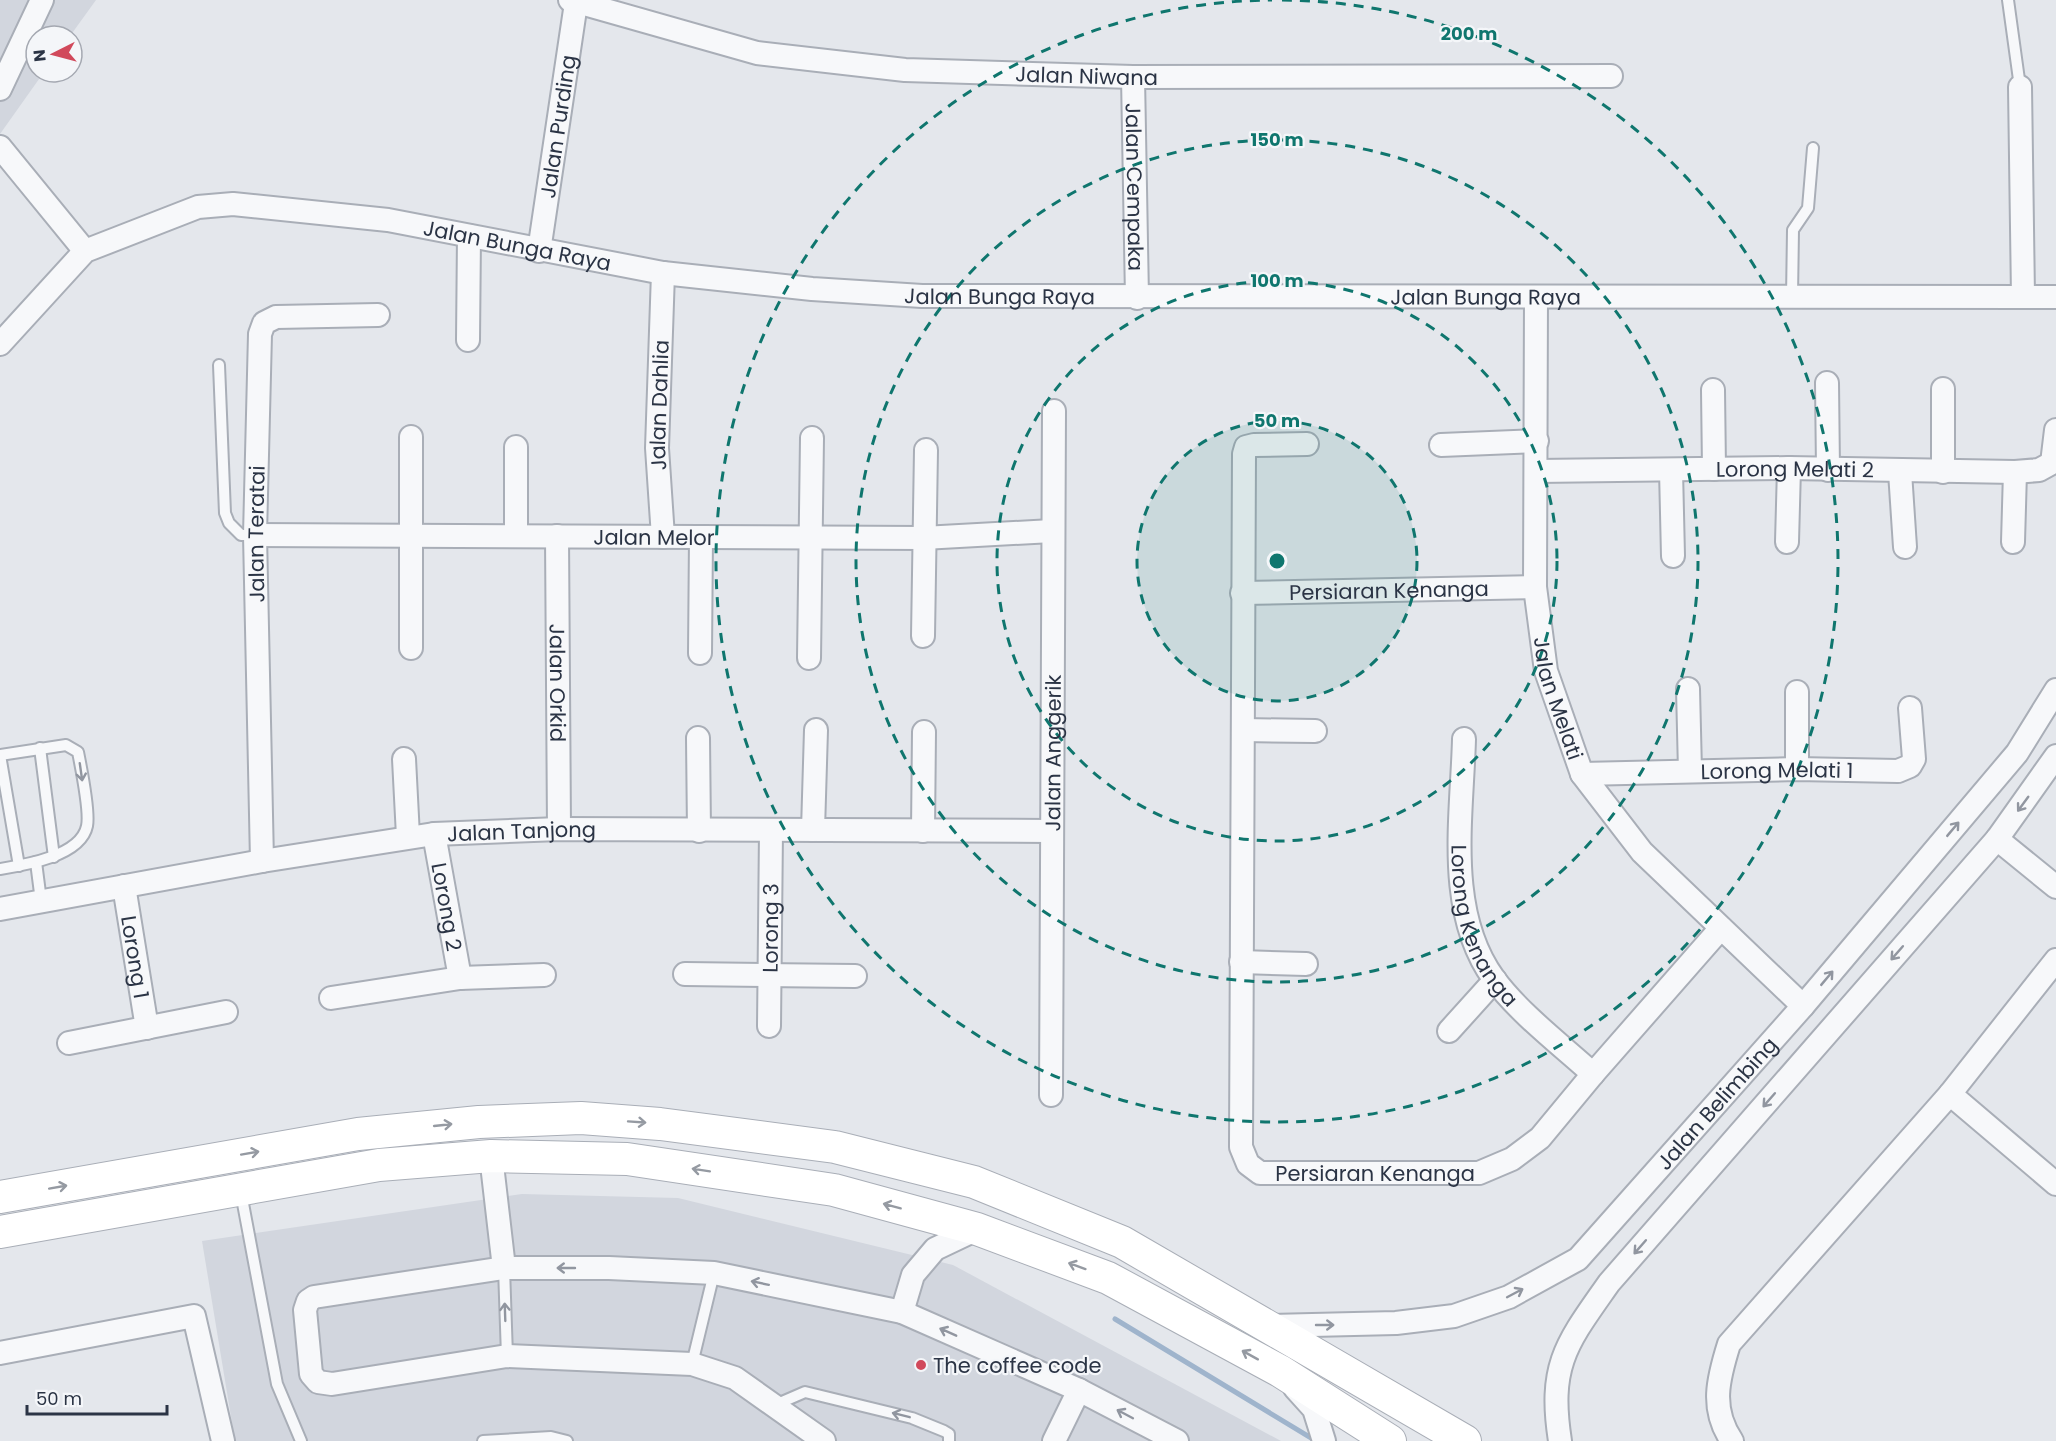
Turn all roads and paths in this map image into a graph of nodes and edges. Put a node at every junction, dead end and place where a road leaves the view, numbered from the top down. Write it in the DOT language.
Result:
graph roads {
  1 [pos="42,0"];
  2 [pos="2008,0"];
  3 [pos="573,1"];
  4 [pos="1611,76"];
  5 [pos="1133,77"];
  6 [pos="2020,87"];
  7 [pos="0,88"];
  8 [pos="0,147"];
  9 [pos="1813,148"];
  10 [pos="469,236"];
  11 [pos="85,251"];
  12 [pos="539,251"];
  13 [pos="663,273"];
  14 [pos="1137,297"];
  15 [pos="1536,297"];
  16 [pos="1792,297"];
  17 [pos="2023,297"];
  18 [pos="2056,297"];
  19 [pos="378,315"];
  20 [pos="468,340"];
  21 [pos="0,344"];
  22 [pos="219,365"];
  23 [pos="1827,383"];
  24 [pos="1943,389"];
  25 [pos="1713,390"];
  26 [pos="1054,411"];
  27 [pos="2056,430"];
  28 [pos="411,437"];
  29 [pos="812,438"];
  30 [pos="1537,441"];
  31 [pos="1307,444"];
  32 [pos="1441,445"];
  33 [pos="516,447"];
  34 [pos="926,450"];
  35 [pos="1789,468"];
  36 [pos="1714,469"];
  37 [pos="1671,470"];
  38 [pos="1828,470"];
  39 [pos="1537,471"];
  40 [pos="1900,472"];
  41 [pos="1943,472"];
  42 [pos="2015,472"];
  43 [pos="1052,531"];
  44 [pos="255,535"];
  45 [pos="411,536"];
  46 [pos="516,536"];
  47 [pos="557,537"];
  48 [pos="663,537"];
  49 [pos="701,537"];
  50 [pos="812,538"];
  51 [pos="923,538"];
  52 [pos="1787,542"];
  53 [pos="2013,542"];
  54 [pos="1905,547"];
  55 [pos="1673,556"];
  56 [pos="1535,587"];
  57 [pos="1242,593"];
  58 [pos="923,636"];
  59 [pos="411,648"];
  60 [pos="700,653"];
  61 [pos="809,658"];
  62 [pos="1688,689"];
  63 [pos="2056,690"];
  64 [pos="1797,692"];
  65 [pos="1910,708"];
  66 [pos="816,730"];
  67 [pos="1243,730"];
  68 [pos="1315,731"];
  69 [pos="924,732"];
  70 [pos="698,738"];
  71 [pos="1464,739"];
  72 [pos="40,748"];
  73 [pos="0,755"];
  74 [pos="2056,756"];
  75 [pos="404,759"];
  76 [pos="1797,769"];
  77 [pos="1690,771"];
  78 [pos="1582,774"];
  79 [pos="559,829"];
  80 [pos="813,830"];
  81 [pos="699,831"];
  82 [pos="771,831"];
  83 [pos="924,831"];
  84 [pos="1050,831"];
  85 [pos="434,834"];
  86 [pos="408,837"];
  87 [pos="1997,839"];
  88 [pos="54,857"];
  89 [pos="262,861"];
  90 [pos="36,862"];
  91 [pos="19,866"];
  92 [pos="0,869"];
  93 [pos="124,886"];
  94 [pos="2056,887"];
  95 [pos="41,901"];
  96 [pos="0,909"];
  97 [pos="1721,928"];
  98 [pos="2056,960"];
  99 [pos="1241,962"];
  100 [pos="1306,964"];
  101 [pos="685,974"];
  102 [pos="544,975"];
  103 [pos="769,976"];
  104 [pos="855,976"];
  105 [pos="460,978"];
  106 [pos="1495,980"];
  107 [pos="331,998"];
  108 [pos="1803,1006"];
  109 [pos="226,1012"];
  110 [pos="769,1026"];
  111 [pos="147,1028"];
  112 [pos="1449,1031"];
  113 [pos="69,1043"];
  114 [pos="1593,1074"];
  115 [pos="1950,1094"];
  116 [pos="1051,1095"];
  117 [pos="491,1156"];
  118 [pos="2056,1184"];
  119 [pos="240,1190"];
  120 [pos="0,1197"];
  121 [pos="976,1229"];
  122 [pos="0,1232"];
  123 [pos="504,1268"];
  124 [pos="714,1273"];
  125 [pos="902,1312"];
  126 [pos="1266,1326"];
  127 [pos="0,1353"];
  128 [pos="507,1356"];
  129 [pos="692,1364"];
  130 [pos="1280,1371"];
  131 [pos="1079,1390"];
  132 [pos="776,1405"];
  133 [pos="223,1441"];
  134 [pos="301,1441"];
  135 [pos="483,1441"];
  136 [pos="567,1441"];
  137 [pos="824,1441"];
  138 [pos="949,1441"];
  139 [pos="1054,1441"];
  140 [pos="1177,1441"];
  141 [pos="1324,1441"];
  142 [pos="1390,1441"];
  143 [pos="1465,1441"];
  144 [pos="1560,1441"];
  145 [pos="1732,1441"];
  1 -- 7 [label="street"];
  2 -- 6 [label="lane"];
  3 -- 5 [label="street, Jalan Niwana"];
  3 -- 12 [label="street, Jalan Purding"];
  4 -- 5 [label="street, Jalan Niwana"];
  5 -- 14 [label="street, Jalan Cempaka"];
  6 -- 17 [label="street"];
  8 -- 11 [label="street"];
  9 -- 16 [label="lane"];
  10 -- 11 [label="street, Jalan Bunga Raya"];
  10 -- 12 [label="street, Jalan Bunga Raya"];
  10 -- 20 [label="street"];
  11 -- 21 [label="street, Jalan Bunga Raya"];
  12 -- 13 [label="street, Jalan Bunga Raya"];
  13 -- 14 [label="street, Jalan Bunga Raya"];
  13 -- 48 [label="street, Jalan Dahlia"];
  14 -- 15 [label="street, Jalan Bunga Raya"];
  15 -- 16 [label="street, Jalan Bunga Raya"];
  15 -- 30 [label="street, Jalan Melati"];
  16 -- 17 [label="street, Jalan Bunga Raya"];
  17 -- 18 [label="street, Jalan Bunga Raya"];
  19 -- 44 [label="street, Jalan Teratai"];
  22 -- 44 [label="lane"];
  23 -- 38 [label="street"];
  24 -- 41 [label="street"];
  25 -- 36 [label="street"];
  26 -- 43 [label="street, Jalan Anggerik"];
  27 -- 42 [label="street, Lorong Melati 2"];
  28 -- 45 [label="street"];
  29 -- 50 [label="street"];
  30 -- 32 [label="street"];
  30 -- 39 [label="street, Jalan Melati"];
  31 -- 57 [label="street, Persiaran Kenanga"];
  33 -- 46 [label="street"];
  34 -- 51 [label="street"];
  35 -- 36 [label="street, Lorong Melati 2"];
  35 -- 38 [label="street, Lorong Melati 2"];
  35 -- 52 [label="street"];
  36 -- 37 [label="street, Lorong Melati 2"];
  37 -- 39 [label="street, Lorong Melati 2"];
  37 -- 55 [label="street"];
  38 -- 40 [label="street, Lorong Melati 2"];
  39 -- 56 [label="street, Jalan Melati"];
  40 -- 41 [label="street, Lorong Melati 2"];
  40 -- 54 [label="street"];
  41 -- 42 [label="street, Lorong Melati 2"];
  42 -- 53 [label="street"];
  43 -- 51 [label="street, Jalan Melor"];
  43 -- 84 [label="street, Jalan Anggerik"];
  44 -- 45 [label="street, Jalan Melor"];
  44 -- 89 [label="street, Jalan Teratai"];
  45 -- 46 [label="street, Jalan Melor"];
  45 -- 59 [label="street"];
  46 -- 47 [label="street, Jalan Melor"];
  47 -- 48 [label="street, Jalan Melor"];
  47 -- 79 [label="street, Jalan Orkid"];
  48 -- 49 [label="street, Jalan Melor"];
  49 -- 50 [label="street, Jalan Melor"];
  49 -- 60 [label="street"];
  50 -- 51 [label="street, Jalan Melor"];
  50 -- 61 [label="street"];
  51 -- 58 [label="street"];
  56 -- 57 [label="street, Persiaran Kenanga"];
  56 -- 78 [label="street, Jalan Melati"];
  57 -- 67 [label="street, Persiaran Kenanga"];
  62 -- 77 [label="street"];
  108 -- 63 [label="street, Jalan Belimbing, one-way"];
  64 -- 76 [label="street"];
  65 -- 76 [label="street, Lorong Melati 1"];
  66 -- 80 [label="street"];
  67 -- 68 [label="street"];
  67 -- 99 [label="street, Persiaran Kenanga"];
  69 -- 83 [label="street"];
  70 -- 81 [label="street"];
  71 -- 106 [label="street, Lorong Kenanga"];
  72 -- 73 [label="lane"];
  72 -- 88 [label="lane"];
  72 -- 88 [label="lane, one-way"];
  73 -- 91 [label="lane"];
  74 -- 87 [label="street, Jalan Belimbing, one-way"];
  75 -- 86 [label="street"];
  76 -- 77 [label="street, Lorong Melati 1"];
  77 -- 78 [label="street, Lorong Melati 1"];
  78 -- 97 [label="street, Jalan Melati"];
  79 -- 81 [label="street, Jalan Tanjong"];
  79 -- 85 [label="street, Jalan Tanjong"];
  80 -- 82 [label="street, Jalan Tanjong"];
  80 -- 83 [label="street, Jalan Tanjong"];
  81 -- 82 [label="street, Jalan Tanjong"];
  82 -- 103 [label="street, Lorong 3"];
  83 -- 84 [label="street, Jalan Tanjong"];
  84 -- 116 [label="street, Jalan Anggerik"];
  85 -- 86 [label="street, Jalan Tanjong"];
  85 -- 105 [label="street, Lorong 2"];
  86 -- 89 [label="street, Jalan Tanjong"];
  87 -- 94 [label="street"];
  87 -- 144 [label="street, Jalan Belimbing, one-way"];
  88 -- 90 [label="lane"];
  89 -- 93 [label="street, Jalan Tanjong"];
  90 -- 91 [label="lane"];
  90 -- 95 [label="lane"];
  91 -- 92 [label="lane"];
  93 -- 95 [label="street, Jalan Tanjong"];
  93 -- 111 [label="street, Lorong 1"];
  95 -- 96 [label="street, Jalan Tanjong"];
  97 -- 108 [label="street, Jalan Melati"];
  97 -- 114 [label="street, Persiaran Kenanga"];
  98 -- 115 [label="street"];
  99 -- 100 [label="street"];
  99 -- 114 [label="street, Persiaran Kenanga"];
  101 -- 103 [label="street"];
  102 -- 105 [label="street"];
  103 -- 104 [label="street"];
  103 -- 110 [label="street, Lorong 3"];
  105 -- 107 [label="street"];
  106 -- 112 [label="street"];
  106 -- 114 [label="street, Lorong Kenanga"];
  126 -- 108 [label="street, Jalan Belimbing, one-way"];
  109 -- 111 [label="street"];
  111 -- 113 [label="street"];
  115 -- 118 [label="street"];
  115 -- 145 [label="street"];
  117 -- 119 [label="main road"];
  121 -- 117 [label="main road, one-way"];
  117 -- 123 [label="street"];
  119 -- 122 [label="main road"];
  119 -- 134 [label="lane"];
  120 -- 126 [label="main road, one-way"];
  121 -- 125 [label="street"];
  130 -- 121 [label="main road, one-way"];
  124 -- 123 [label="street, one-way"];
  128 -- 123 [label="lane, one-way"];
  123 -- 128 [label="street"];
  125 -- 124 [label="street, one-way"];
  124 -- 129 [label="lane"];
  131 -- 125 [label="street, one-way"];
  126 -- 143 [label="main road"];
  127 -- 133 [label="street"];
  128 -- 129 [label="street"];
  129 -- 132 [label="street"];
  130 -- 141 [label="street"];
  130 -- 142 [label="main road"];
  131 -- 139 [label="street"];
  140 -- 131 [label="street, one-way"];
  132 -- 137 [label="street"];
  138 -- 132 [label="lane, one-way"];
  135 -- 136 [label="lane"];
}
